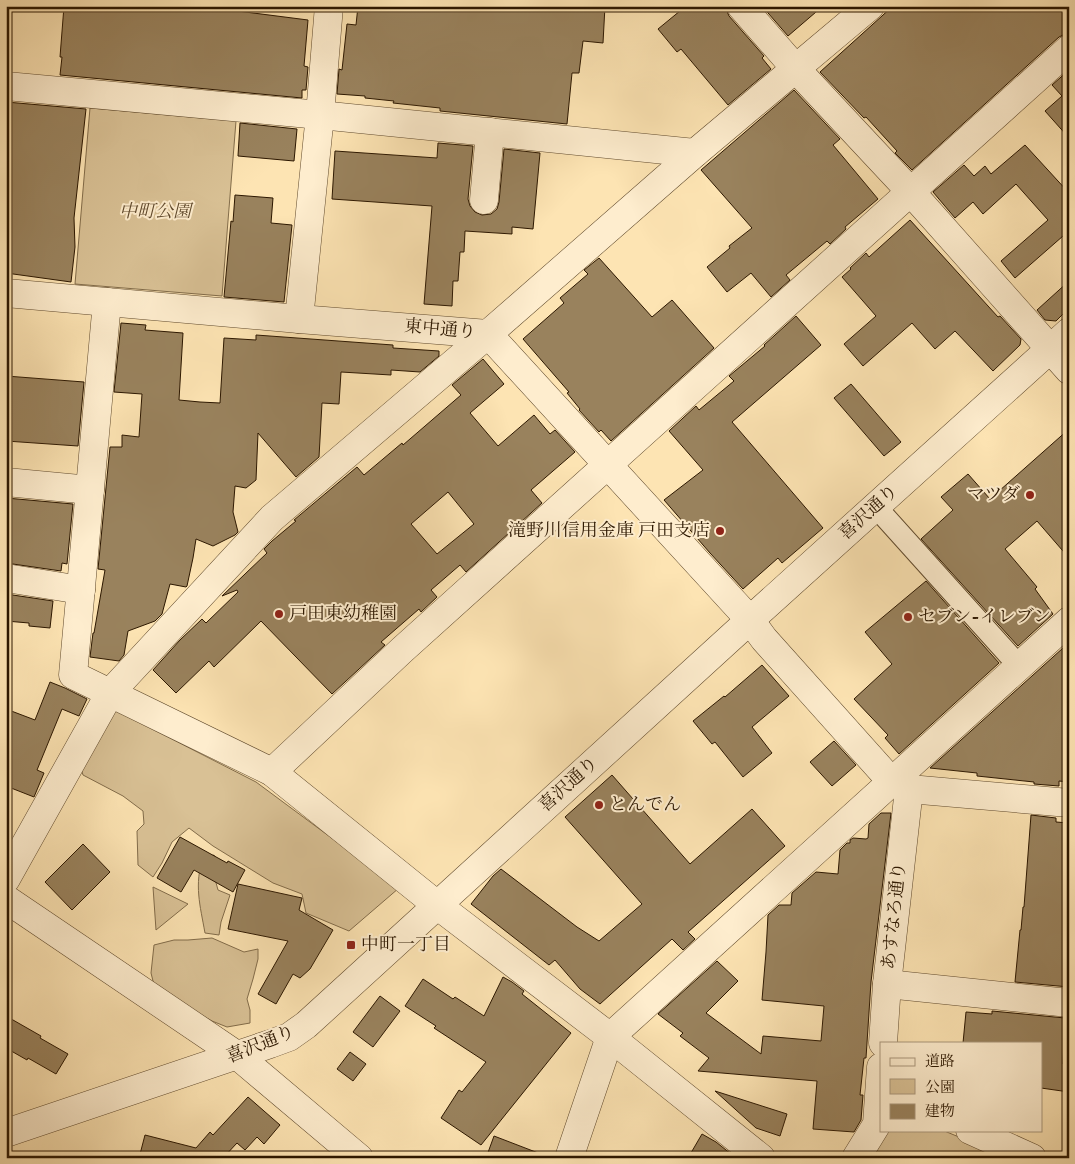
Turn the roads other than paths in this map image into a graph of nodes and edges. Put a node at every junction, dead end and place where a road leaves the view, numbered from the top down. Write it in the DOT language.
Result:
graph roads {
  1 [pos="329,6"];
  2 [pos="742,6"];
  3 [pos="870,6"];
  4 [pos="1069,49"];
  5 [pos="796,69"];
  6 [pos="6,86"];
  7 [pos="320,115"];
  8 [pos="490,132"];
  9 [pos="695,153"];
  10 [pos="910,191"];
  11 [pos="484,200"];
  12 [pos="6,294"];
  13 [pos="107,302"];
  14 [pos="299,319"];
  15 [pos="488,334"];
  16 [pos="1059,341"];
  17 [pos="1069,370"];
  18 [pos="608,463"];
  19 [pos="6,482"];
  20 [pos="90,490"];
  21 [pos="876,507"];
  22 [pos="6,578"];
  23 [pos="81,590"];
  24 [pos="750,620"];
  25 [pos="1069,621"];
  26 [pos="1020,666"];
  27 [pos="110,693"];
  28 [pos="272,772"];
  29 [pos="900,786"];
  30 [pos="1069,804"];
  31 [pos="6,879"];
  32 [pos="6,899"];
  33 [pos="437,905"];
  34 [pos="887,984"];
  35 [pos="1069,1003"];
  36 [pos="610,1037"];
  37 [pos="883,1042"];
  38 [pos="238,1056"];
  39 [pos="880,1093"];
  40 [pos="974,1132"];
  41 [pos="6,1133"];
  42 [pos="359,1158"];
  43 [pos="569,1158"];
  44 [pos="761,1158"];
  45 [pos="856,1158"];
  46 [pos="1032,1158"];
  1 -- 7 [label="street"];
  2 -- 5 [label="street"];
  3 -- 5 [label="street"];
  4 -- 10 [label="street"];
  5 -- 9 [label="street"];
  5 -- 10 [label="street"];
  6 -- 7 [label="street"];
  7 -- 8 [label="street"];
  7 -- 14 [label="street"];
  8 -- 9 [label="street"];
  8 -- 11 [label="street"];
  9 -- 15 [label="street"];
  10 -- 16 [label="street"];
  10 -- 18 [label="street"];
  12 -- 13 [label="street, 東中通り"];
  13 -- 14 [label="street, 東中通り"];
  13 -- 20 [label="street"];
  14 -- 15 [label="street, 東中通り"];
  15 -- 18 [label="street, 東中通り"];
  15 -- 27 [label="street"];
  16 -- 17 [label="street"];
  16 -- 21 [label="street, 喜沢通り"];
  18 -- 24 [label="street, 東中通り"];
  18 -- 28 [label="street"];
  19 -- 20 [label="street"];
  20 -- 23 [label="street"];
  21 -- 24 [label="street, 喜沢通り"];
  21 -- 26 [label="street"];
  22 -- 23 [label="street"];
  23 -- 27 [label="street"];
  24 -- 29 [label="street, 東中通り"];
  24 -- 33 [label="street, 喜沢通り"];
  25 -- 26 [label="street"];
  26 -- 29 [label="street"];
  27 -- 28 [label="street"];
  27 -- 31 [label="street"];
  28 -- 33 [label="street"];
  29 -- 30 [label="street"];
  29 -- 34 [label="street, あすなろ通り"];
  29 -- 36 [label="street"];
  32 -- 38 [label="street"];
  33 -- 36 [label="street"];
  33 -- 38 [label="street, 喜沢通り"];
  34 -- 35 [label="street"];
  34 -- 37 [label="street, あすなろ通り"];
  36 -- 43 [label="street"];
  36 -- 44 [label="street"];
  38 -- 41 [label="street, 喜沢通り"];
  38 -- 42 [label="street"];
  39 -- 45 [label="street"];
  40 -- 46 [label="street"];
}
